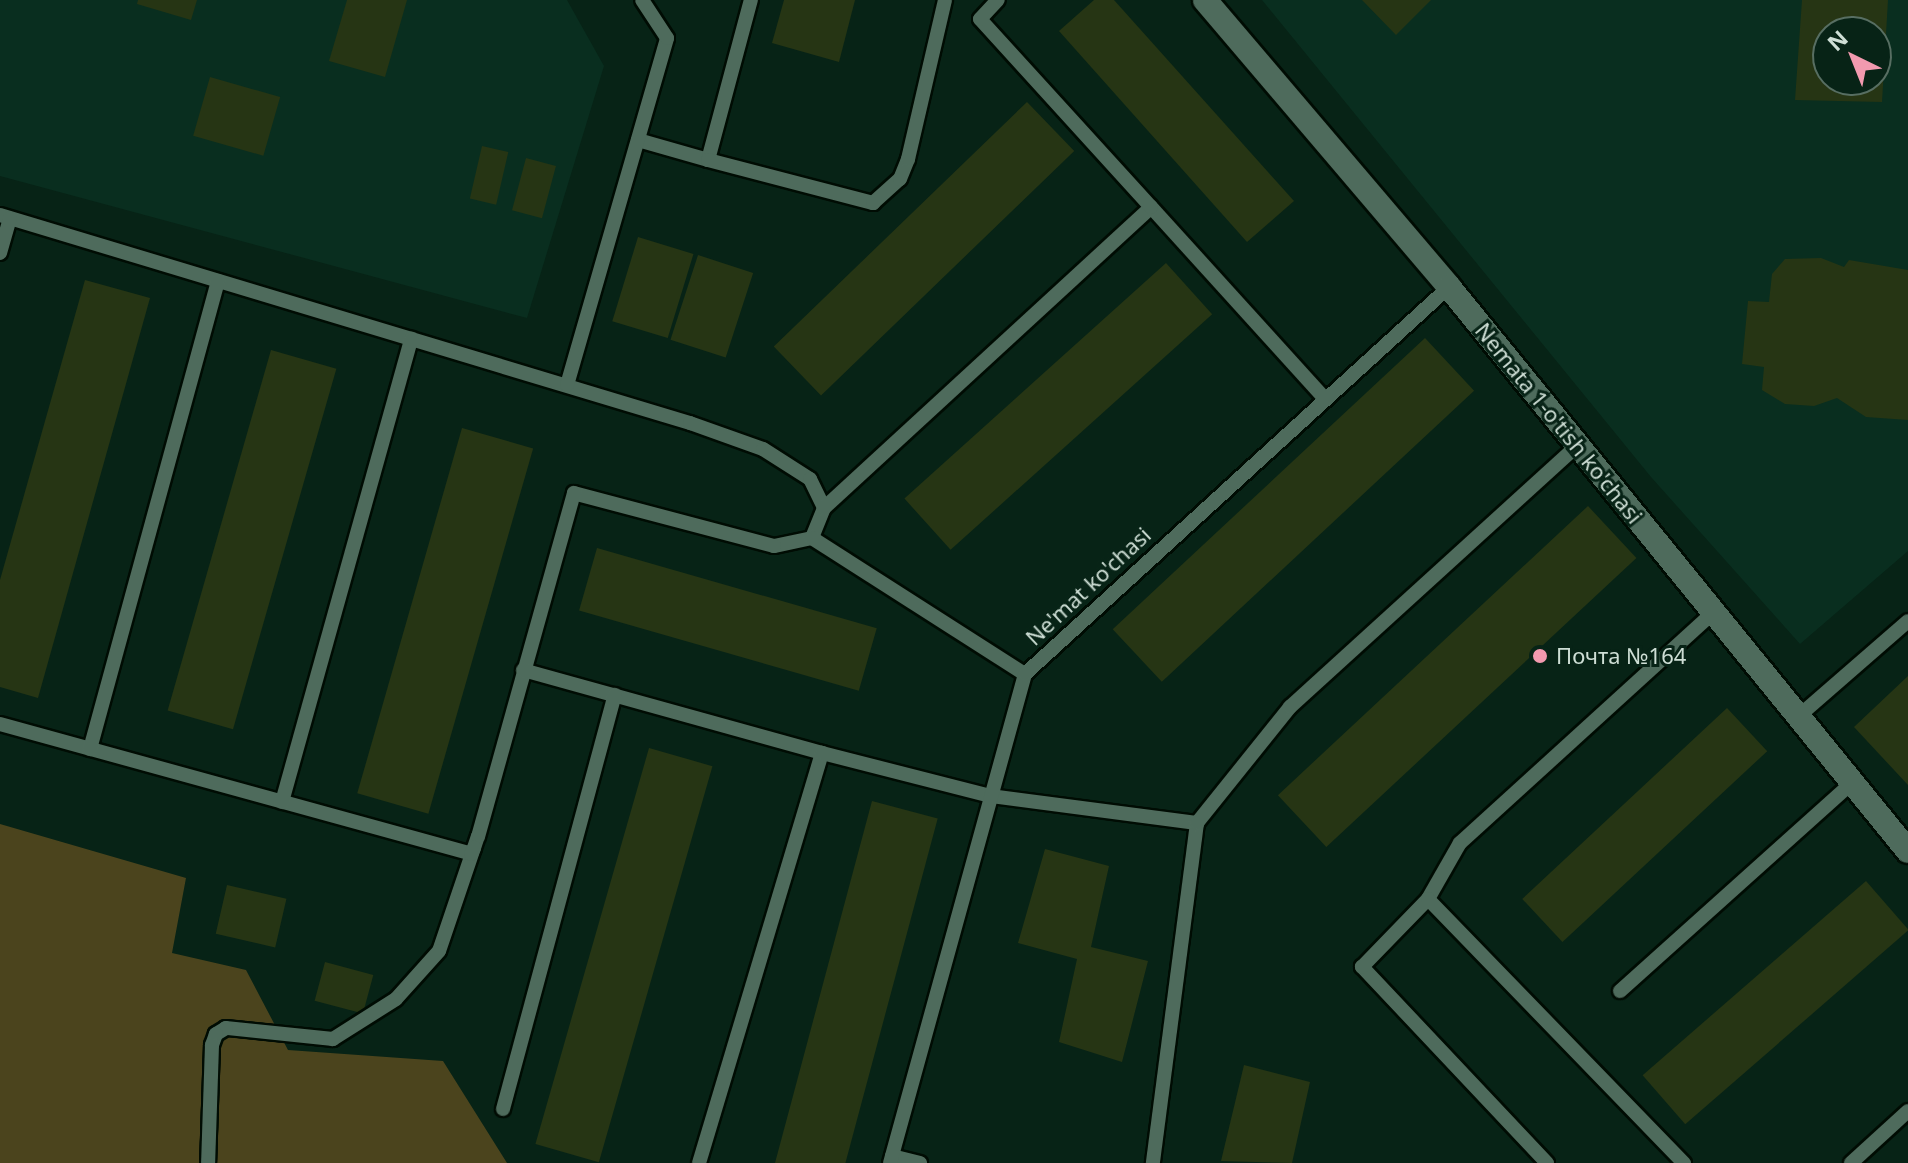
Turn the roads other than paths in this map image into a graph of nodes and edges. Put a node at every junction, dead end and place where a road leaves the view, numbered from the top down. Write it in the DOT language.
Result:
graph roads {
  1 [pos="642,0"];
  2 [pos="751,0"];
  3 [pos="945,0"];
  4 [pos="998,0"];
  5 [pos="1205,0"];
  6 [pos="638,140"];
  7 [pos="708,160"];
  8 [pos="1151,207"];
  9 [pos="5,216"];
  10 [pos="0,253"];
  11 [pos="218,281"];
  12 [pos="1449,287"];
  13 [pos="411,339"];
  14 [pos="567,385"];
  15 [pos="1324,398"];
  16 [pos="1578,445"];
  17 [pos="824,508"];
  18 [pos="812,538"];
  19 [pos="1712,614"];
  20 [pos="1908,621"];
  21 [pos="523,670"];
  22 [pos="1025,674"];
  23 [pos="615,695"];
  24 [pos="1800,715"];
  25 [pos="0,724"];
  26 [pos="90,749"];
  27 [pos="822,753"];
  28 [pos="1853,782"];
  29 [pos="991,796"];
  30 [pos="282,802"];
  31 [pos="1197,823"];
  32 [pos="478,836"];
  33 [pos="1908,851"];
  34 [pos="1428,899"];
  35 [pos="1620,991"];
  36 [pos="503,1109"];
  37 [pos="1908,1111"];
  38 [pos="891,1159"];
  39 [pos="208,1163"];
  40 [pos="699,1163"];
  41 [pos="920,1163"];
  42 [pos="1153,1163"];
  43 [pos="1547,1163"];
  44 [pos="1684,1163"];
  45 [pos="1851,1163"];
  1 -- 6 [label="lane"];
  2 -- 7 [label="lane"];
  3 -- 7 [label="lane"];
  4 -- 8 [label="lane"];
  5 -- 12 [label="street, Nemata 1-o'tish ko'chasi"];
  6 -- 7 [label="lane"];
  6 -- 14 [label="lane"];
  8 -- 15 [label="lane"];
  8 -- 17 [label="lane"];
  9 -- 10 [label="lane"];
  9 -- 11 [label="lane"];
  11 -- 13 [label="lane"];
  11 -- 26 [label="lane"];
  12 -- 15 [label="lane, Ne'mat ko'chasi"];
  12 -- 16 [label="street, Nemata 1-o'tish ko'chasi"];
  13 -- 14 [label="lane"];
  13 -- 30 [label="lane"];
  14 -- 17 [label="lane"];
  15 -- 22 [label="lane, Ne'mat ko'chasi"];
  16 -- 19 [label="street, Nemata 1-o'tish ko'chasi"];
  16 -- 31 [label="lane"];
  17 -- 18 [label="lane"];
  18 -- 21 [label="lane"];
  18 -- 22 [label="lane"];
  19 -- 24 [label="street, Nemata 1-o'tish ko'chasi"];
  19 -- 34 [label="lane"];
  20 -- 24 [label="lane"];
  21 -- 23 [label="lane"];
  21 -- 32 [label="lane"];
  22 -- 29 [label="lane, Ne'mat ko'chasi"];
  23 -- 27 [label="lane"];
  23 -- 36 [label="lane"];
  24 -- 28 [label="street, Nemata 1-o'tish ko'chasi"];
  25 -- 26 [label="lane"];
  26 -- 30 [label="lane"];
  27 -- 29 [label="lane"];
  27 -- 40 [label="lane"];
  28 -- 33 [label="street, Nemata 1-o'tish ko'chasi"];
  28 -- 35 [label="lane"];
  29 -- 31 [label="lane"];
  29 -- 38 [label="lane, Ne'mat ko'chasi"];
  30 -- 32 [label="lane"];
  31 -- 42 [label="lane"];
  32 -- 39 [label="lane"];
  34 -- 43 [label="lane"];
  34 -- 44 [label="lane"];
  37 -- 45 [label="lane"];
  38 -- 41 [label="lane"];
}
